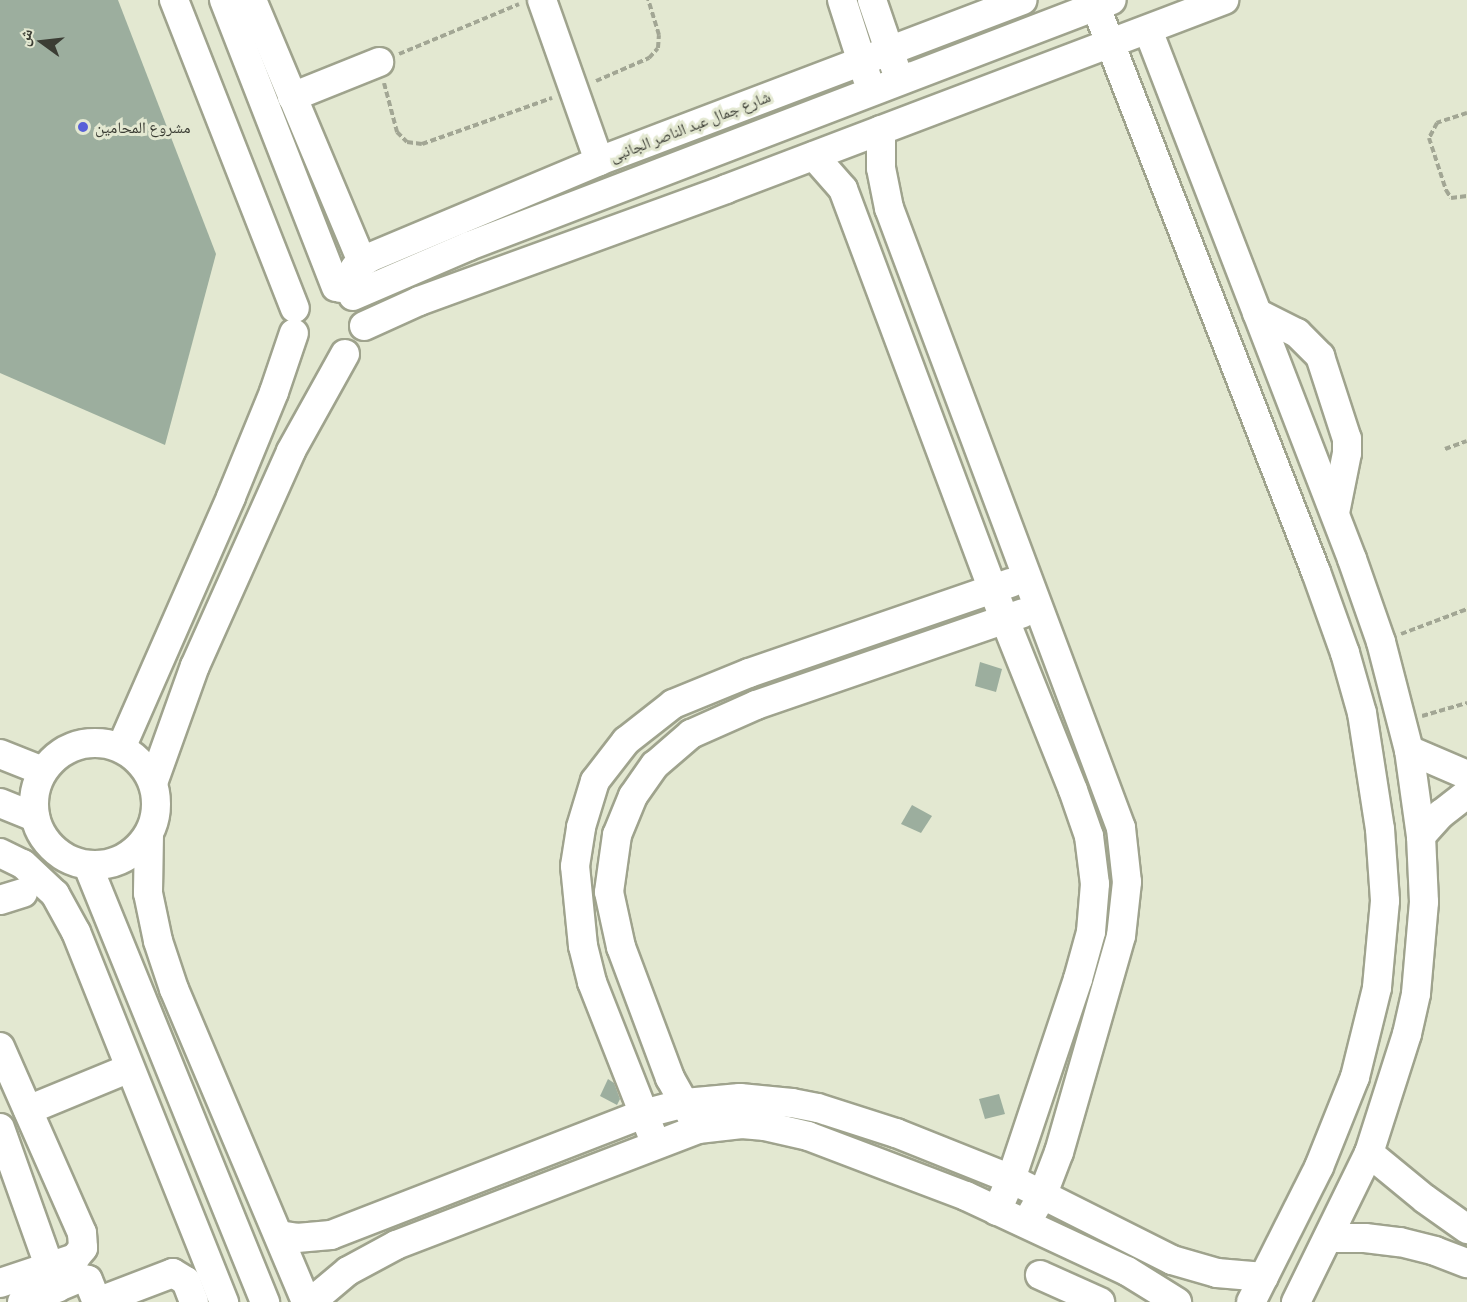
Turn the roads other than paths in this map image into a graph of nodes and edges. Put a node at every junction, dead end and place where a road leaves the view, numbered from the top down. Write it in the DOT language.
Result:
graph roads {
  1 [pos="174,0"];
  2 [pos="224,0"];
  3 [pos="252,0"];
  4 [pos="542,0"];
  5 [pos="842,0"];
  6 [pos="872,0"];
  7 [pos="1022,0"];
  8 [pos="1224,0"];
  9 [pos="1104,3"];
  10 [pos="1148,30"];
  11 [pos="1110,45"];
  12 [pos="889,49"];
  13 [pos="862,59"];
  14 [pos="379,62"];
  15 [pos="899,80"];
  16 [pos="870,91"];
  17 [pos="292,97"];
  18 [pos="881,130"];
  19 [pos="814,156"];
  20 [pos="599,161"];
  21 [pos="362,262"];
  22 [pos="343,290"];
  23 [pos="1257,313"];
  24 [pos="294,321"];
  25 [pos="364,326"];
  26 [pos="345,354"];
  27 [pos="1335,513"];
  28 [pos="1352,559"];
  29 [pos="1316,572"];
  30 [pos="1027,577"];
  31 [pos="993,590"];
  32 [pos="1040,609"];
  33 [pos="1006,618"];
  34 [pos="121,748"];
  35 [pos="1409,750"];
  36 [pos="0,754"];
  37 [pos="43,771"];
  38 [pos="1467,775"];
  39 [pos="153,783"];
  40 [pos="1467,794"];
  41 [pos="0,803"];
  42 [pos="35,817"];
  43 [pos="149,834"];
  44 [pos="1421,836"];
  45 [pos="8,862"];
  46 [pos="88,866"];
  47 [pos="3,1063"];
  48 [pos="130,1068"];
  49 [pos="685,1103"];
  50 [pos="28,1110"];
  51 [pos="644,1114"];
  52 [pos="0,1128"];
  53 [pos="698,1129"];
  54 [pos="657,1145"];
  55 [pos="1369,1153"];
  56 [pos="1011,1179"];
  57 [pos="1043,1194"];
  58 [pos="997,1211"];
  59 [pos="1026,1224"];
  60 [pos="1467,1228"];
  61 [pos="279,1235"];
  62 [pos="1329,1238"];
  63 [pos="1467,1263"];
  64 [pos="1040,1275"];
  65 [pos="53,1277"];
  66 [pos="1264,1277"];
  67 [pos="0,1283"];
  68 [pos="22,1302"];
  69 [pos="97,1302"];
  70 [pos="194,1302"];
  71 [pos="224,1302"];
  72 [pos="265,1302"];
  73 [pos="306,1302"];
  74 [pos="311,1302"];
  75 [pos="1100,1302"];
  76 [pos="1177,1302"];
  77 [pos="1251,1302"];
  78 [pos="1296,1302"];
  1 -- 24 [label="street"];
  2 -- 22 [label="street"];
  3 -- 17 [label="street"];
  4 -- 20 [label="street"];
  5 -- 13 [label="street"];
  6 -- 12 [label="street"];
  7 -- 12 [label="street, شارع جمال عبد الناصر الجانبى"];
  8 -- 10 [label="street"];
  9 -- 11 [label="street"];
  9 -- 15 [label="street"];
  10 -- 11 [label="street"];
  10 -- 23 [label="street"];
  11 -- 18 [label="street"];
  11 -- 29 [label="street"];
  12 -- 13 [label="street, شارع جمال عبد الناصر الجانبى"];
  12 -- 15 [label="street"];
  13 -- 16 [label="street"];
  13 -- 20 [label="street, شارع جمال عبد الناصر الجانبى"];
  14 -- 17 [label="street"];
  15 -- 16 [label="street"];
  16 -- 22 [label="street"];
  17 -- 21 [label="street"];
  18 -- 19 [label="street"];
  18 -- 30 [label="street"];
  19 -- 25 [label="street"];
  19 -- 31 [label="street"];
  20 -- 21 [label="street, شارع جمال عبد الناصر الجانبى"];
  21 -- 22 [label="street, شارع جمال عبد الناصر الجانبى"];
  22 -- 24 [label="street"];
  22 -- 25 [label="street"];
  23 -- 27 [label="street"];
  23 -- 27 [label="street"];
  24 -- 26 [label="street"];
  24 -- 34 [label="street"];
  25 -- 26 [label="street"];
  26 -- 39 [label="street"];
  27 -- 28 [label="street"];
  28 -- 29 [label="street"];
  28 -- 35 [label="street"];
  29 -- 66 [label="street"];
  30 -- 31 [label="street"];
  30 -- 32 [label="street"];
  31 -- 33 [label="street"];
  31 -- 51 [label="street"];
  32 -- 33 [label="street"];
  32 -- 57 [label="street"];
  33 -- 49 [label="street"];
  33 -- 56 [label="street"];
  34 -- 37 [label="street"];
  34 -- 39 [label="street"];
  35 -- 38 [label="street"];
  35 -- 44 [label="street"];
  36 -- 37 [label="street"];
  37 -- 42 [label="street"];
  39 -- 43 [label="street"];
  40 -- 44 [label="street"];
  41 -- 42 [label="street"];
  42 -- 46 [label="street"];
  43 -- 46 [label="street"];
  43 -- 61 [label="street"];
  44 -- 55 [label="street"];
  45 -- 48 [label="street"];
  46 -- 72 [label="street"];
  47 -- 50 [label="street"];
  48 -- 50 [label="street"];
  48 -- 71 [label="street"];
  49 -- 51 [label="street"];
  49 -- 53 [label="street"];
  49 -- 56 [label="street"];
  50 -- 65 [label="street"];
  51 -- 54 [label="street"];
  51 -- 61 [label="street"];
  52 -- 65 [label="street"];
  53 -- 54 [label="street"];
  53 -- 58 [label="street"];
  54 -- 74 [label="street"];
  55 -- 60 [label="street"];
  55 -- 62 [label="street"];
  56 -- 57 [label="street"];
  56 -- 58 [label="street"];
  57 -- 59 [label="street"];
  57 -- 66 [label="street"];
  58 -- 59 [label="street"];
  59 -- 76 [label="street"];
  61 -- 73 [label="street"];
  62 -- 63 [label="street"];
  62 -- 78 [label="street"];
  64 -- 75 [label="street"];
  65 -- 67 [label="street"];
  65 -- 68 [label="street"];
  65 -- 69 [label="street"];
  66 -- 77 [label="street"];
  69 -- 70 [label="street"];
}
